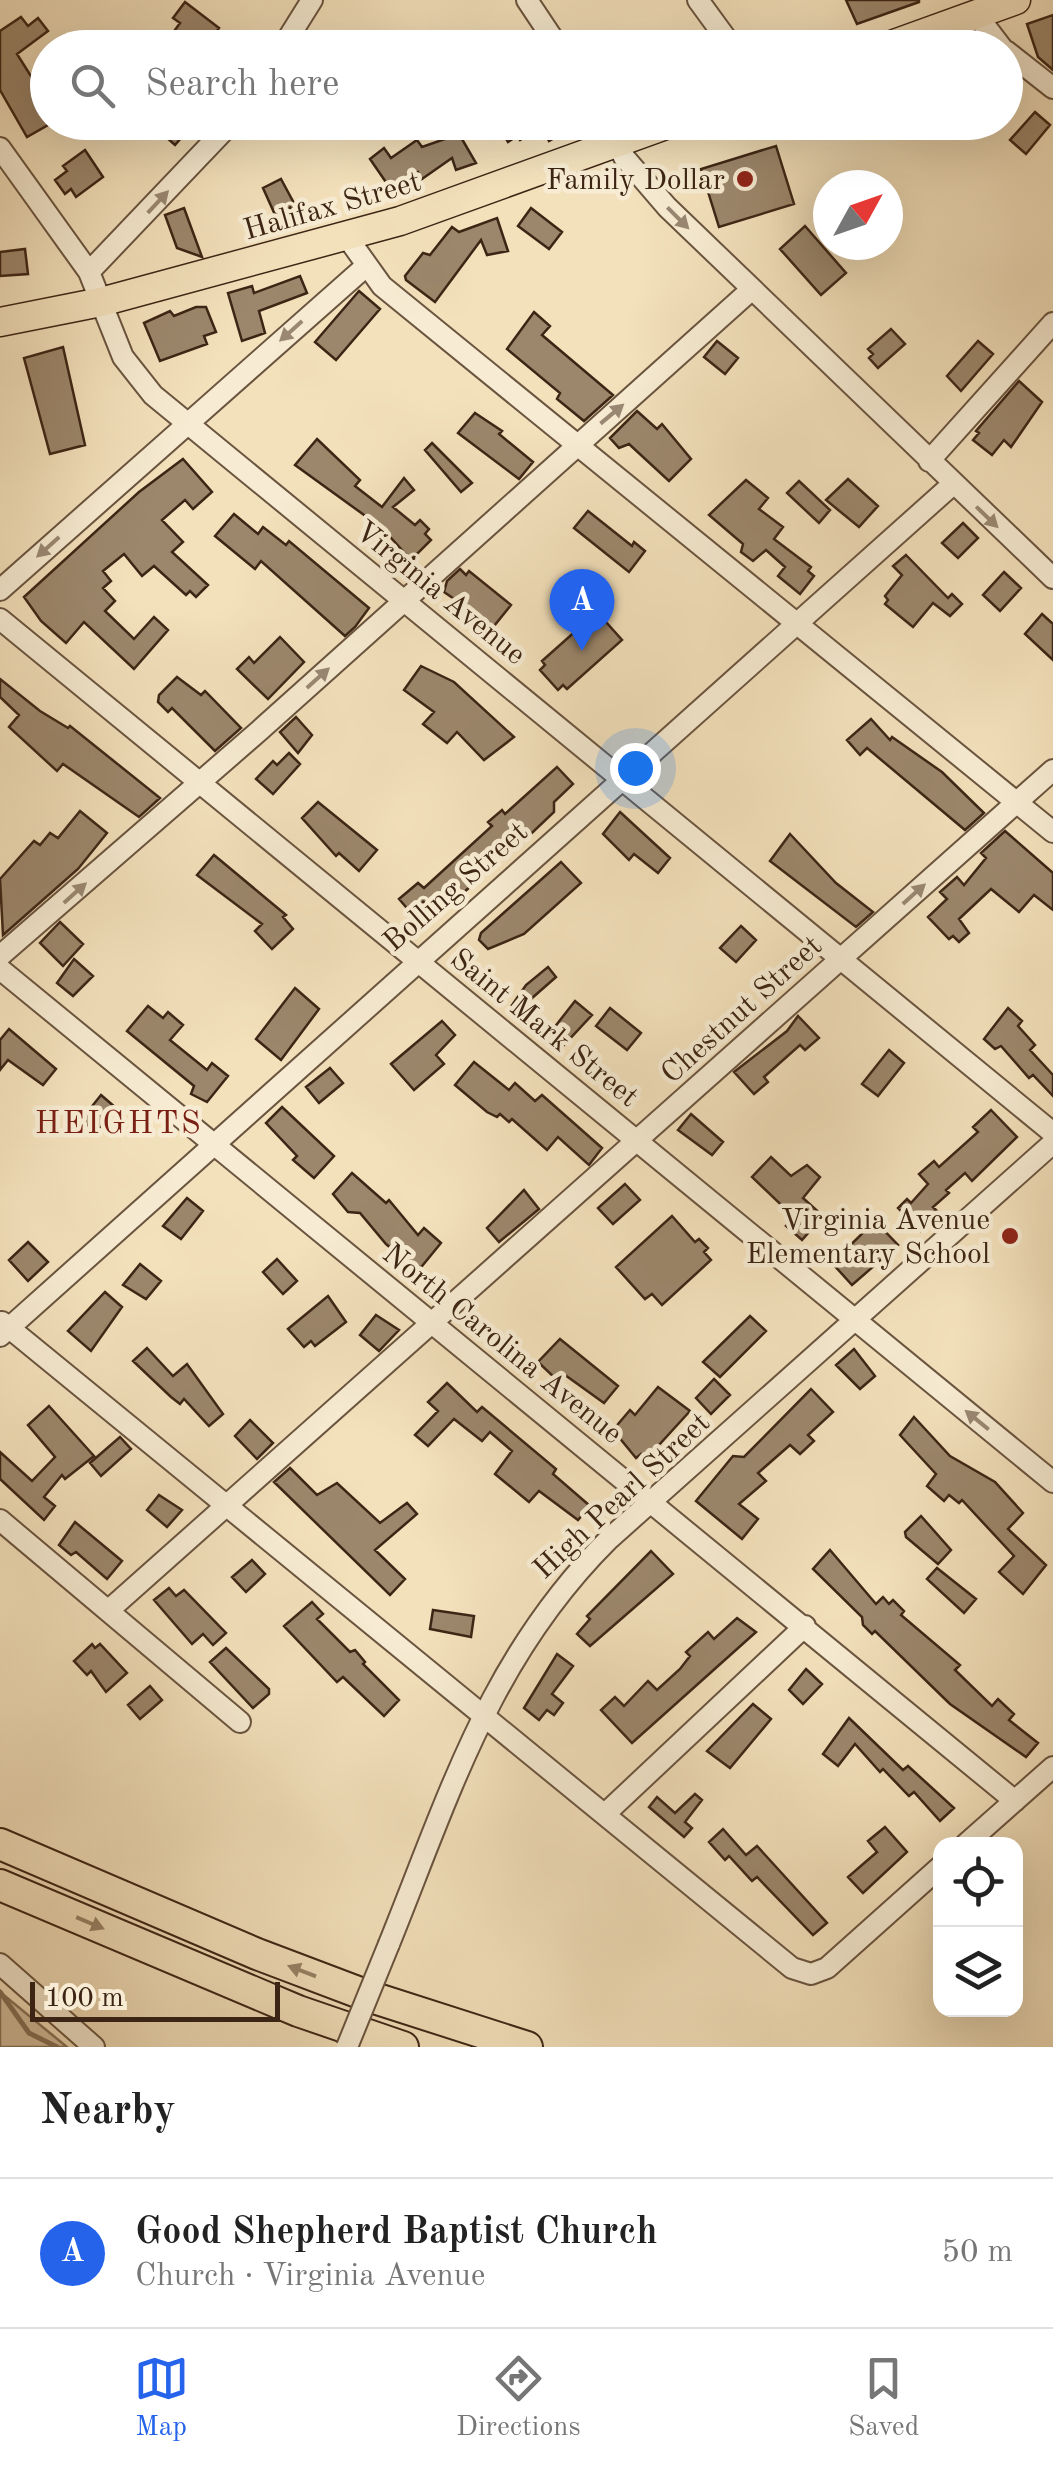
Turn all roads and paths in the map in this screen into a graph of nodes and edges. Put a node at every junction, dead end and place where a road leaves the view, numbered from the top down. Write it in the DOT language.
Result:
graph roads {
  1 [pos="312,0"];
  2 [pos="527,0"];
  3 [pos="698,0"];
  4 [pos="1016,0"];
  5 [pos="976,14"];
  6 [pos="293,30"];
  7 [pos="546,30"];
  8 [pos="719,30"];
  9 [pos="933,30"];
  10 [pos="989,30"];
  11 [pos="1023,64"];
  12 [pos="1053,88"];
  13 [pos="215,140"];
  14 [pos="595,140"];
  15 [pos="617,140"];
  16 [pos="0,148"];
  17 [pos="347,237"];
  18 [pos="365,267"];
  19 [pos="89,272"];
  20 [pos="752,290"];
  21 [pos="101,302"];
  22 [pos="0,322"];
  23 [pos="1053,323"];
  24 [pos="187,424"];
  25 [pos="577,444"];
  26 [pos="929,461"];
  27 [pos="953,484"];
  28 [pos="1053,578"];
  29 [pos="0,590"];
  30 [pos="402,600"];
  31 [pos="0,619"];
  32 [pos="796,623"];
  33 [pos="1053,770"];
  34 [pos="620,777"];
  35 [pos="199,782"];
  36 [pos="1016,803"];
  37 [pos="1053,832"];
  38 [pos="0,956"];
  39 [pos="841,960"];
  40 [pos="416,961"];
  41 [pos="0,969"];
  42 [pos="1053,1133"];
  43 [pos="640,1141"];
  44 [pos="1053,1143"];
  45 [pos="212,1144"];
  46 [pos="856,1320"];
  47 [pos="431,1324"];
  48 [pos="3,1328"];
  49 [pos="1053,1482"];
  50 [pos="651,1502"];
  51 [pos="225,1504"];
  52 [pos="0,1520"];
  53 [pos="109,1610"];
  54 [pos="805,1626"];
  55 [pos="484,1716"];
  56 [pos="240,1722"];
  57 [pos="1053,1767"];
  58 [pos="1015,1801"];
  59 [pos="605,1814"];
  60 [pos="974,1837"];
  61 [pos="0,1844"];
  62 [pos="933,1873"];
  63 [pos="0,1886"];
  64 [pos="0,1964"];
  65 [pos="94,2047"];
  66 [pos="347,2047"];
  67 [pos="403,2047"];
  68 [pos="527,2047"];
  1 -- 6 [label="street"];
  2 -- 7 [label="street"];
  3 -- 8 [label="street"];
  4 -- 5 [label="main road"];
  5 -- 9 [label="main road"];
  5 -- 10 [label="street"];
  11 -- 12 [label="street"];
  19 -- 13 [label="street, one-way"];
  14 -- 17 [label="main road, Halifax Street"];
  15 -- 20 [label="street, one-way"];
  16 -- 19 [label="street, Virginia Avenue"];
  17 -- 18 [label="street"];
  17 -- 21 [label="main road, Halifax Street"];
  18 -- 24 [label="street, one-way"];
  18 -- 25 [label="street"];
  19 -- 21 [label="street, Virginia Avenue"];
  25 -- 20 [label="street, one-way"];
  20 -- 26 [label="street"];
  21 -- 22 [label="main road, Halifax Street"];
  21 -- 24 [label="street, Virginia Avenue"];
  23 -- 26 [label="street"];
  24 -- 29 [label="street, one-way"];
  24 -- 30 [label="street, Virginia Avenue"];
  25 -- 30 [label="street"];
  25 -- 32 [label="street"];
  26 -- 27 [label="street"];
  27 -- 28 [label="street, one-way"];
  27 -- 32 [label="street, Bolling Street"];
  30 -- 34 [label="street, Virginia Avenue"];
  35 -- 30 [label="street, one-way"];
  31 -- 35 [label="street, Saint Mark Street"];
  32 -- 34 [label="street, Bolling Street"];
  32 -- 36 [label="street"];
  33 -- 36 [label="street, Chestnut Street"];
  34 -- 39 [label="street, Virginia Avenue"];
  34 -- 40 [label="street, Bolling Street"];
  38 -- 35 [label="street, one-way"];
  35 -- 40 [label="street, Saint Mark Street"];
  36 -- 37 [label="street"];
  39 -- 36 [label="street, Chestnut Street, one-way"];
  39 -- 42 [label="street, Virginia Avenue"];
  39 -- 43 [label="street, Chestnut Street"];
  40 -- 43 [label="street, Saint Mark Street"];
  40 -- 45 [label="street, Bolling Street"];
  41 -- 45 [label="street, North Carolina Avenue"];
  43 -- 46 [label="street, Saint Mark Street"];
  43 -- 47 [label="street, Chestnut Street"];
  44 -- 46 [label="street, High Pearl Street"];
  45 -- 47 [label="street, North Carolina Avenue"];
  45 -- 48 [label="street, Bolling Street"];
  49 -- 46 [label="street, Saint Mark Street, one-way"];
  46 -- 50 [label="street, High Pearl Street"];
  47 -- 50 [label="street, North Carolina Avenue"];
  47 -- 51 [label="street, Chestnut Street"];
  48 -- 51 [label="street"];
  50 -- 54 [label="street, North Carolina Avenue"];
  50 -- 55 [label="street, High Pearl Street"];
  51 -- 53 [label="street, Chestnut Street"];
  51 -- 55 [label="street"];
  52 -- 53 [label="street"];
  53 -- 56 [label="street"];
  54 -- 58 [label="street, North Carolina Avenue"];
  54 -- 59 [label="street"];
  55 -- 59 [label="street"];
  55 -- 66 [label="street, High Pearl Street, bridge"];
  57 -- 58 [label="street"];
  58 -- 60 [label="street"];
  59 -- 62 [label="street"];
  68 -- 61 [label="highway, one-way"];
  63 -- 67 [label="highway, one-way"];
  64 -- 65 [label="street"];
}
